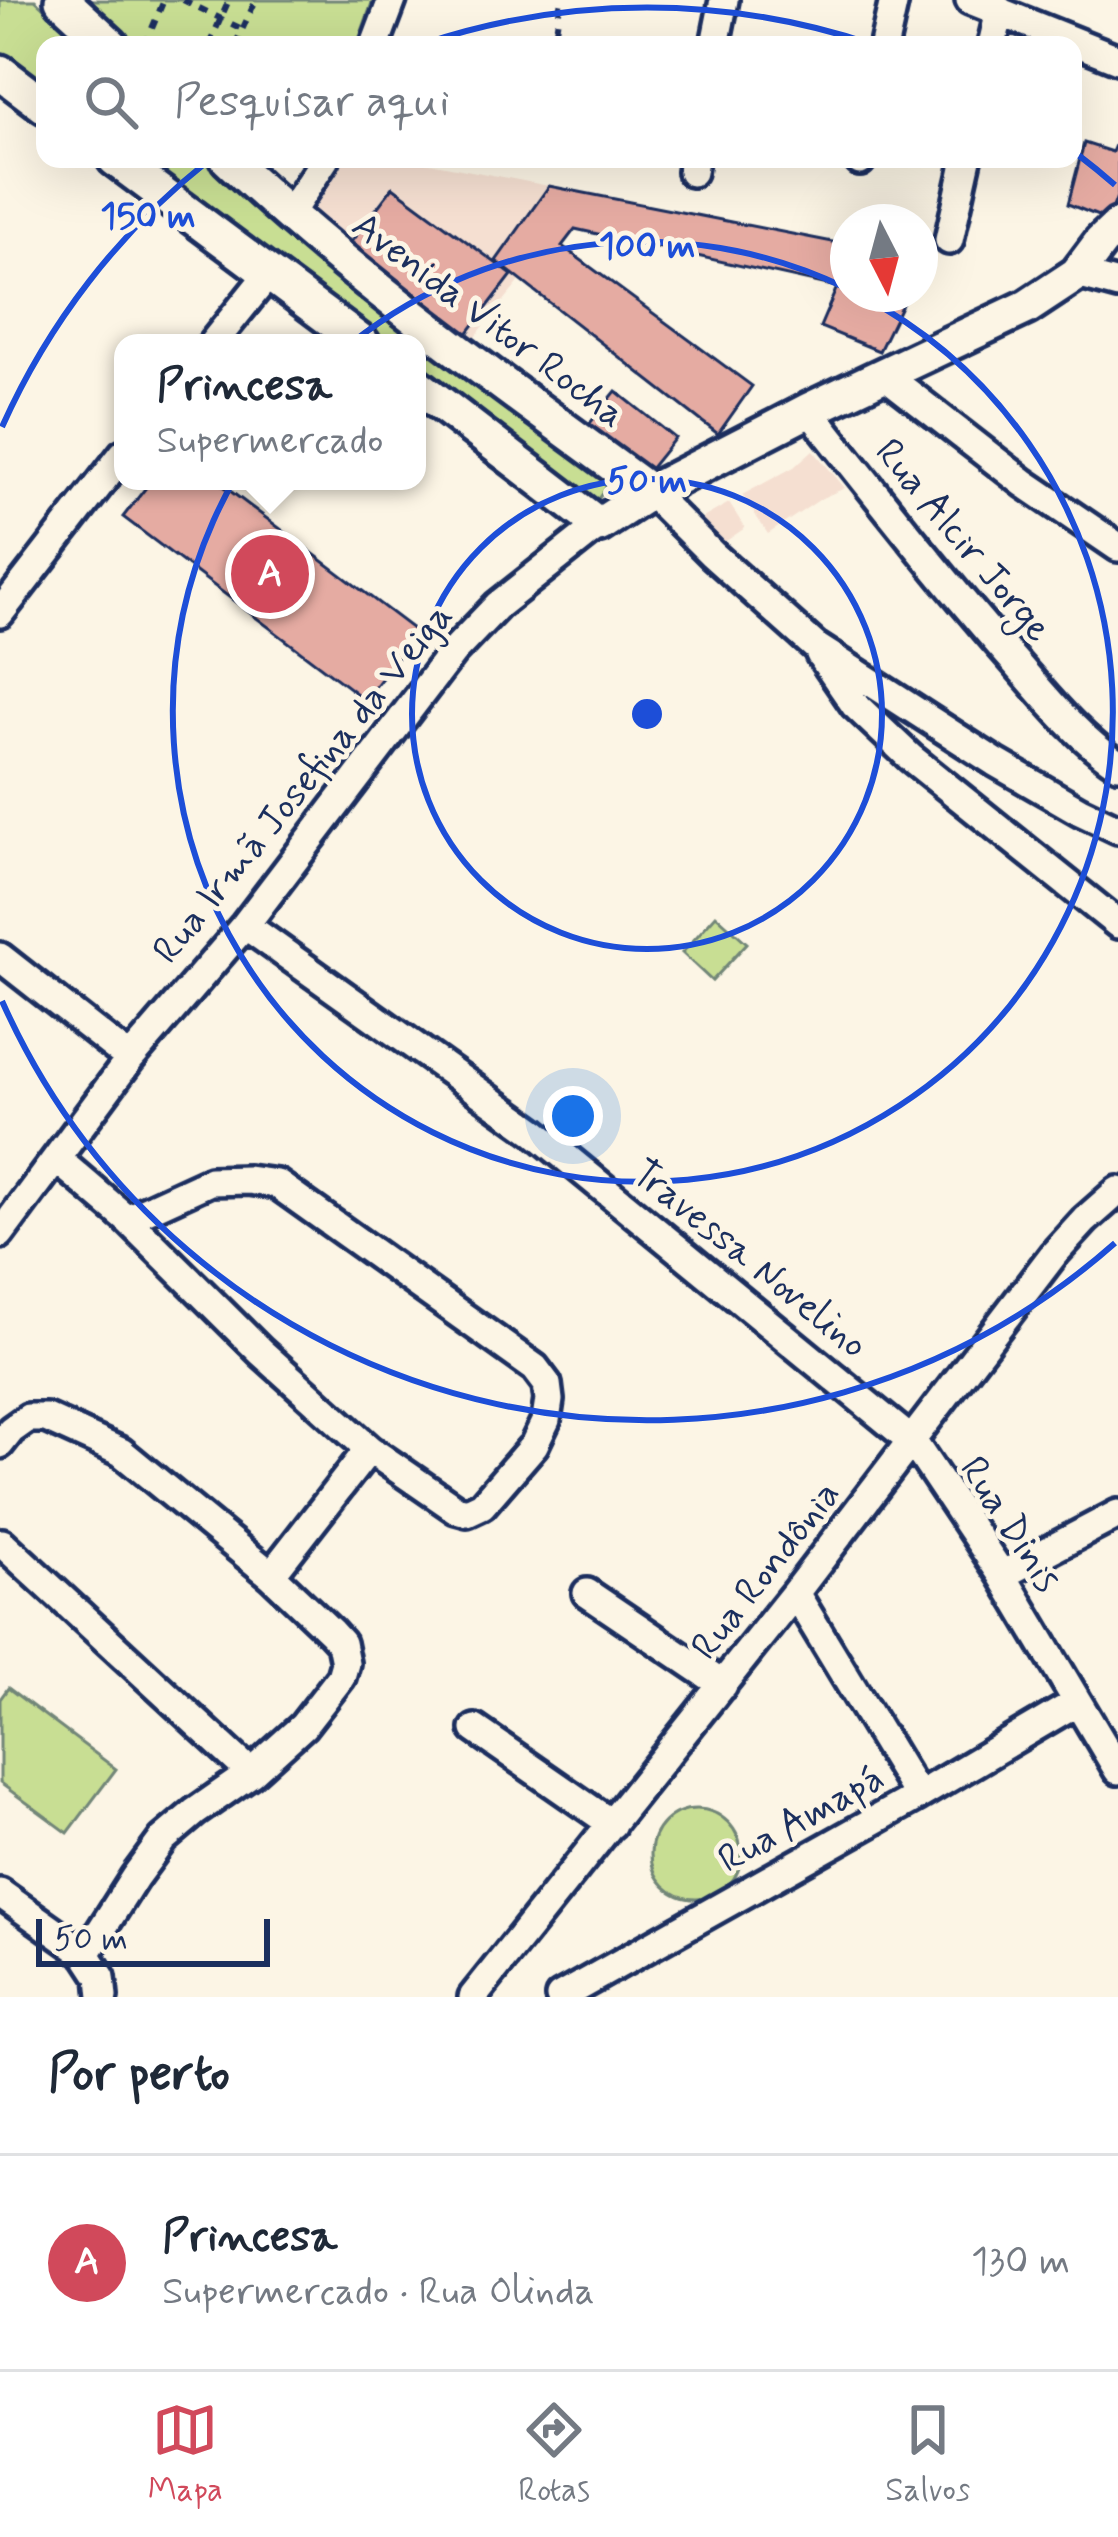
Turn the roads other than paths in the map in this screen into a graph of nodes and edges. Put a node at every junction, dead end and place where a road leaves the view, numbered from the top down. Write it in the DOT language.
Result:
graph roads {
  1 [pos="62,0"];
  2 [pos="392,0"];
  3 [pos="724,0"];
  4 [pos="894,0"];
  5 [pos="972,0"];
  6 [pos="1000,10"];
  7 [pos="100,36"];
  8 [pos="379,36"];
  9 [pos="717,36"];
  10 [pos="886,36"];
  11 [pos="994,36"];
  12 [pos="1063,36"];
  13 [pos="1082,44"];
  14 [pos="1118,59"];
  15 [pos="0,73"];
  16 [pos="36,99"];
  17 [pos="127,168"];
  18 [pos="237,168"];
  19 [pos="319,168"];
  20 [pos="965,168"];
  21 [pos="288,216"];
  22 [pos="1118,226"];
  23 [pos="949,240"];
  24 [pos="270,272"];
  25 [pos="1077,274"];
  26 [pos="1118,285"];
  27 [pos="220,334"];
  28 [pos="350,334"];
  29 [pos="885,375"];
  30 [pos="426,392"];
  31 [pos="809,410"];
  32 [pos="114,466"];
  33 [pos="650,491"];
  34 [pos="599,525"];
  35 [pos="1118,547"];
  36 [pos="0,613"];
  37 [pos="815,646"];
  38 [pos="1118,764"];
  39 [pos="1118,829"];
  40 [pos="1118,924"];
  41 [pos="245,925"];
  42 [pos="0,957"];
  43 [pos="130,1059"];
  44 [pos="58,1160"];
  45 [pos="1118,1191"];
  46 [pos="127,1219"];
  47 [pos="0,1234"];
  48 [pos="913,1442"];
  49 [pos="0,1444"];
  50 [pos="369,1449"];
  51 [pos="1118,1514"];
  52 [pos="1,1542"];
  53 [pos="271,1575"];
  54 [pos="1002,1575"];
  55 [pos="587,1593"];
  56 [pos="795,1594"];
  57 [pos="723,1685"];
  58 [pos="1077,1702"];
  59 [pos="475,1729"];
  60 [pos="1118,1770"];
  61 [pos="251,1773"];
  62 [pos="919,1796"];
  63 [pos="612,1824"];
  64 [pos="0,1893"];
  65 [pos="86,1954"];
  66 [pos="104,1997"];
  67 [pos="473,1997"];
  68 [pos="560,1997"];
  1 -- 7 [label="street"];
  2 -- 8 [label="street"];
  3 -- 9 [label="street"];
  4 -- 10 [label="street"];
  5 -- 6 [label="street"];
  6 -- 11 [label="street"];
  6 -- 12 [label="street"];
  13 -- 14 [label="street"];
  15 -- 16 [label="street"];
  17 -- 24 [label="street"];
  18 -- 21 [label="street, Avenida Vitor Rocha"];
  19 -- 21 [label="street"];
  20 -- 23 [label="street"];
  21 -- 33 [label="street, Avenida Vitor Rocha"];
  22 -- 25 [label="street, Rua Irmã Josefina da Veiga"];
  24 -- 27 [label="street"];
  24 -- 28 [label="street"];
  25 -- 26 [label="street"];
  25 -- 29 [label="street, Rua Irmã Josefina da Veiga"];
  29 -- 31 [label="street, Rua Irmã Josefina da Veiga"];
  29 -- 35 [label="street"];
  30 -- 34 [label="street"];
  31 -- 33 [label="street, Rua Irmã Josefina da Veiga"];
  31 -- 38 [label="street, Rua Alcir Jorge"];
  32 -- 36 [label="street"];
  33 -- 34 [label="street, Rua Irmã Josefina da Veiga"];
  33 -- 37 [label="street"];
  34 -- 41 [label="street, Rua Irmã Josefina da Veiga"];
  37 -- 39 [label="street"];
  37 -- 40 [label="street"];
  41 -- 43 [label="street, Rua Irmã Josefina da Veiga"];
  41 -- 48 [label="street, Travessa Novelino"];
  42 -- 43 [label="street"];
  43 -- 44 [label="street, Rua Irmã Josefina da Veiga"];
  44 -- 46 [label="street"];
  44 -- 47 [label="street, Rua Irmã Josefina da Veiga"];
  45 -- 48 [label="street, Rua Rondônia"];
  46 -- 50 [label="street"];
  46 -- 50 [label="street"];
  48 -- 54 [label="street, Rua Dinis"];
  48 -- 56 [label="street, Rua Rondônia"];
  49 -- 53 [label="street"];
  50 -- 53 [label="street"];
  51 -- 54 [label="street"];
  52 -- 61 [label="street"];
  53 -- 61 [label="street"];
  54 -- 58 [label="street, Rua Dinis"];
  55 -- 57 [label="street"];
  56 -- 57 [label="street, Rua Rondônia"];
  56 -- 62 [label="street"];
  57 -- 63 [label="street, Rua Rondônia"];
  58 -- 60 [label="street, Rua Dinis"];
  58 -- 62 [label="street, Rua Amapá"];
  59 -- 63 [label="street"];
  61 -- 65 [label="street"];
  62 -- 68 [label="street, Rua Amapá"];
  63 -- 67 [label="street, Rua Rondônia"];
  64 -- 65 [label="street"];
  65 -- 66 [label="street"];
}
